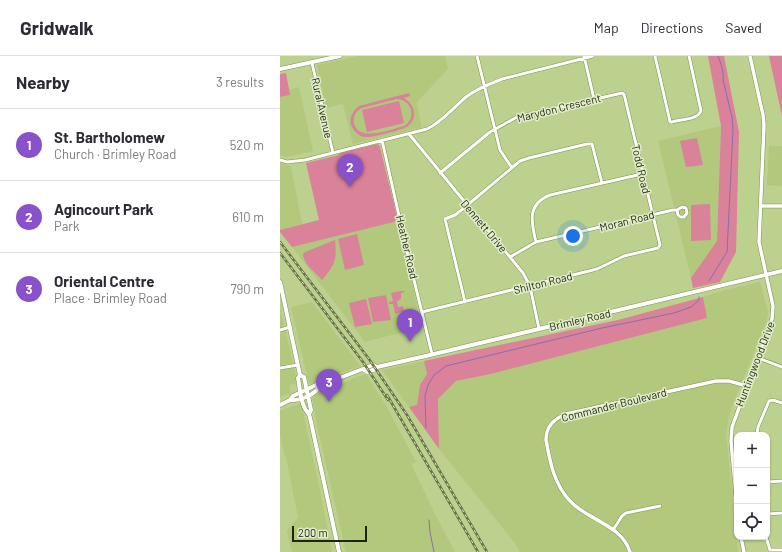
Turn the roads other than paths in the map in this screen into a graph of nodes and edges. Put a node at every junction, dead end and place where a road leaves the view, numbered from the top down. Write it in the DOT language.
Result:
graph roads {
  1 [pos="340,56"];
  2 [pos="477,56"];
  3 [pos="593,56"];
  4 [pos="655,56"];
  5 [pos="689,56"];
  6 [pos="750,56"];
  7 [pos="584,57"];
  8 [pos="312,62"];
  9 [pos="280,69"];
  10 [pos="484,87"];
  11 [pos="622,92"];
  12 [pos="594,99"];
  13 [pos="494,129"];
  14 [pos="409,134"];
  15 [pos="382,140"];
  16 [pos="333,153"];
  17 [pos="280,160"];
  18 [pos="512,168"];
  19 [pos="440,173"];
  20 [pos="642,174"];
  21 [pos="602,183"];
  22 [pos="467,205"];
  23 [pos="761,206"];
  24 [pos="782,206"];
  25 [pos="677,210"];
  26 [pos="652,214"];
  27 [pos="536,242"];
  28 [pos="660,245"];
  29 [pos="510,257"];
  30 [pos="782,271"];
  31 [pos="765,275"];
  32 [pos="280,282"];
  33 [pos="530,286"];
  34 [pos="465,302"];
  35 [pos="422,312"];
  36 [pos="290,327"];
  37 [pos="540,329"];
  38 [pos="280,330"];
  39 [pos="432,354"];
  40 [pos="758,358"];
  41 [pos="298,364"];
  42 [pos="782,367"];
  43 [pos="280,368"];
  44 [pos="300,375"];
  45 [pos="319,386"];
  46 [pos="747,386"];
  47 [pos="306,390"];
  48 [pos="301,393"];
  49 [pos="308,396"];
  50 [pos="302,398"];
  51 [pos="290,400"];
  52 [pos="782,403"];
  53 [pos="280,405"];
  54 [pos="309,414"];
  55 [pos="757,432"];
  56 [pos="782,481"];
  57 [pos="770,482"];
  58 [pos="737,504"];
  59 [pos="660,506"];
  60 [pos="782,513"];
  61 [pos="770,514"];
  62 [pos="614,530"];
  63 [pos="741,540"];
  64 [pos="767,540"];
  65 [pos="770,551"];
  66 [pos="779,551"];
  67 [pos="339,552"];
  68 [pos="630,552"];
  69 [pos="744,552"];
  1 -- 8 [label="main road"];
  2 -- 10 [label="street"];
  3 -- 7 [label="street"];
  4 -- 5 [label="street"];
  6 -- 23 [label="street, Huntingwood Drive"];
  7 -- 10 [label="street"];
  7 -- 12 [label="street"];
  8 -- 9 [label="main road"];
  8 -- 16 [label="street, Rural Avenue"];
  10 -- 13 [label="street"];
  10 -- 14 [label="street"];
  11 -- 12 [label="street, Marydon Crescent"];
  11 -- 20 [label="street, Todd Road"];
  12 -- 13 [label="street, Marydon Crescent"];
  13 -- 18 [label="street"];
  13 -- 19 [label="street, Marydon Crescent"];
  14 -- 15 [label="street"];
  14 -- 19 [label="street, Dennett Drive"];
  15 -- 16 [label="street"];
  15 -- 35 [label="street, Heather Road"];
  16 -- 17 [label="street"];
  18 -- 21 [label="street"];
  18 -- 22 [label="street"];
  19 -- 22 [label="street, Dennett Drive"];
  20 -- 21 [label="street"];
  20 -- 26 [label="street, Todd Road"];
  21 -- 27 [label="street"];
  22 -- 29 [label="street, Dennett Drive"];
  22 -- 34 [label="street"];
  23 -- 24 [label="street"];
  23 -- 31 [label="street, Huntingwood Drive"];
  25 -- 26 [label="street, Moran Road"];
  26 -- 27 [label="street, Moran Road"];
  26 -- 28 [label="street, Todd Road"];
  27 -- 29 [label="street, Moran Road"];
  28 -- 33 [label="street, Shilton Road"];
  29 -- 33 [label="street, Dennett Drive"];
  30 -- 31 [label="main road, Brimley Road"];
  31 -- 37 [label="main road, Brimley Road"];
  31 -- 40 [label="street, Huntingwood Drive"];
  32 -- 36 [label="main road"];
  33 -- 34 [label="street, Shilton Road"];
  33 -- 37 [label="street, Dennett Drive"];
  34 -- 35 [label="street, Shilton Road"];
  35 -- 39 [label="street, Heather Road"];
  36 -- 38 [label="street"];
  36 -- 41 [label="main road"];
  37 -- 39 [label="main road, Brimley Road"];
  39 -- 45 [label="main road, Brimley Road"];
  40 -- 42 [label="street"];
  40 -- 46 [label="street, Huntingwood Drive"];
  41 -- 43 [label="street"];
  41 -- 44 [label="main road"];
  44 -- 47 [label="main road"];
  44 -- 48 [label="main road"];
  45 -- 47 [label="main road, Brimley Road"];
  45 -- 49 [label="main road, Brimley Road"];
  46 -- 58 [label="street, Huntingwood Drive"];
  46 -- 62 [label="street, Commander Boulevard"];
  47 -- 48 [label="main road, Brimley Road"];
  47 -- 49 [label="main road"];
  48 -- 50 [label="main road"];
  48 -- 51 [label="main road, Brimley Road"];
  49 -- 50 [label="main road, Brimley Road"];
  49 -- 54 [label="main road"];
  50 -- 51 [label="main road, Brimley Road"];
  50 -- 54 [label="main road"];
  51 -- 53 [label="main road, Brimley Road"];
  52 -- 55 [label="street"];
  54 -- 67 [label="main road"];
  56 -- 57 [label="street"];
  59 -- 62 [label="street"];
  60 -- 61 [label="street"];
  62 -- 68 [label="street, Commander Boulevard"];
  63 -- 69 [label="street"];
  64 -- 65 [label="street"];
  65 -- 66 [label="street"];
}
